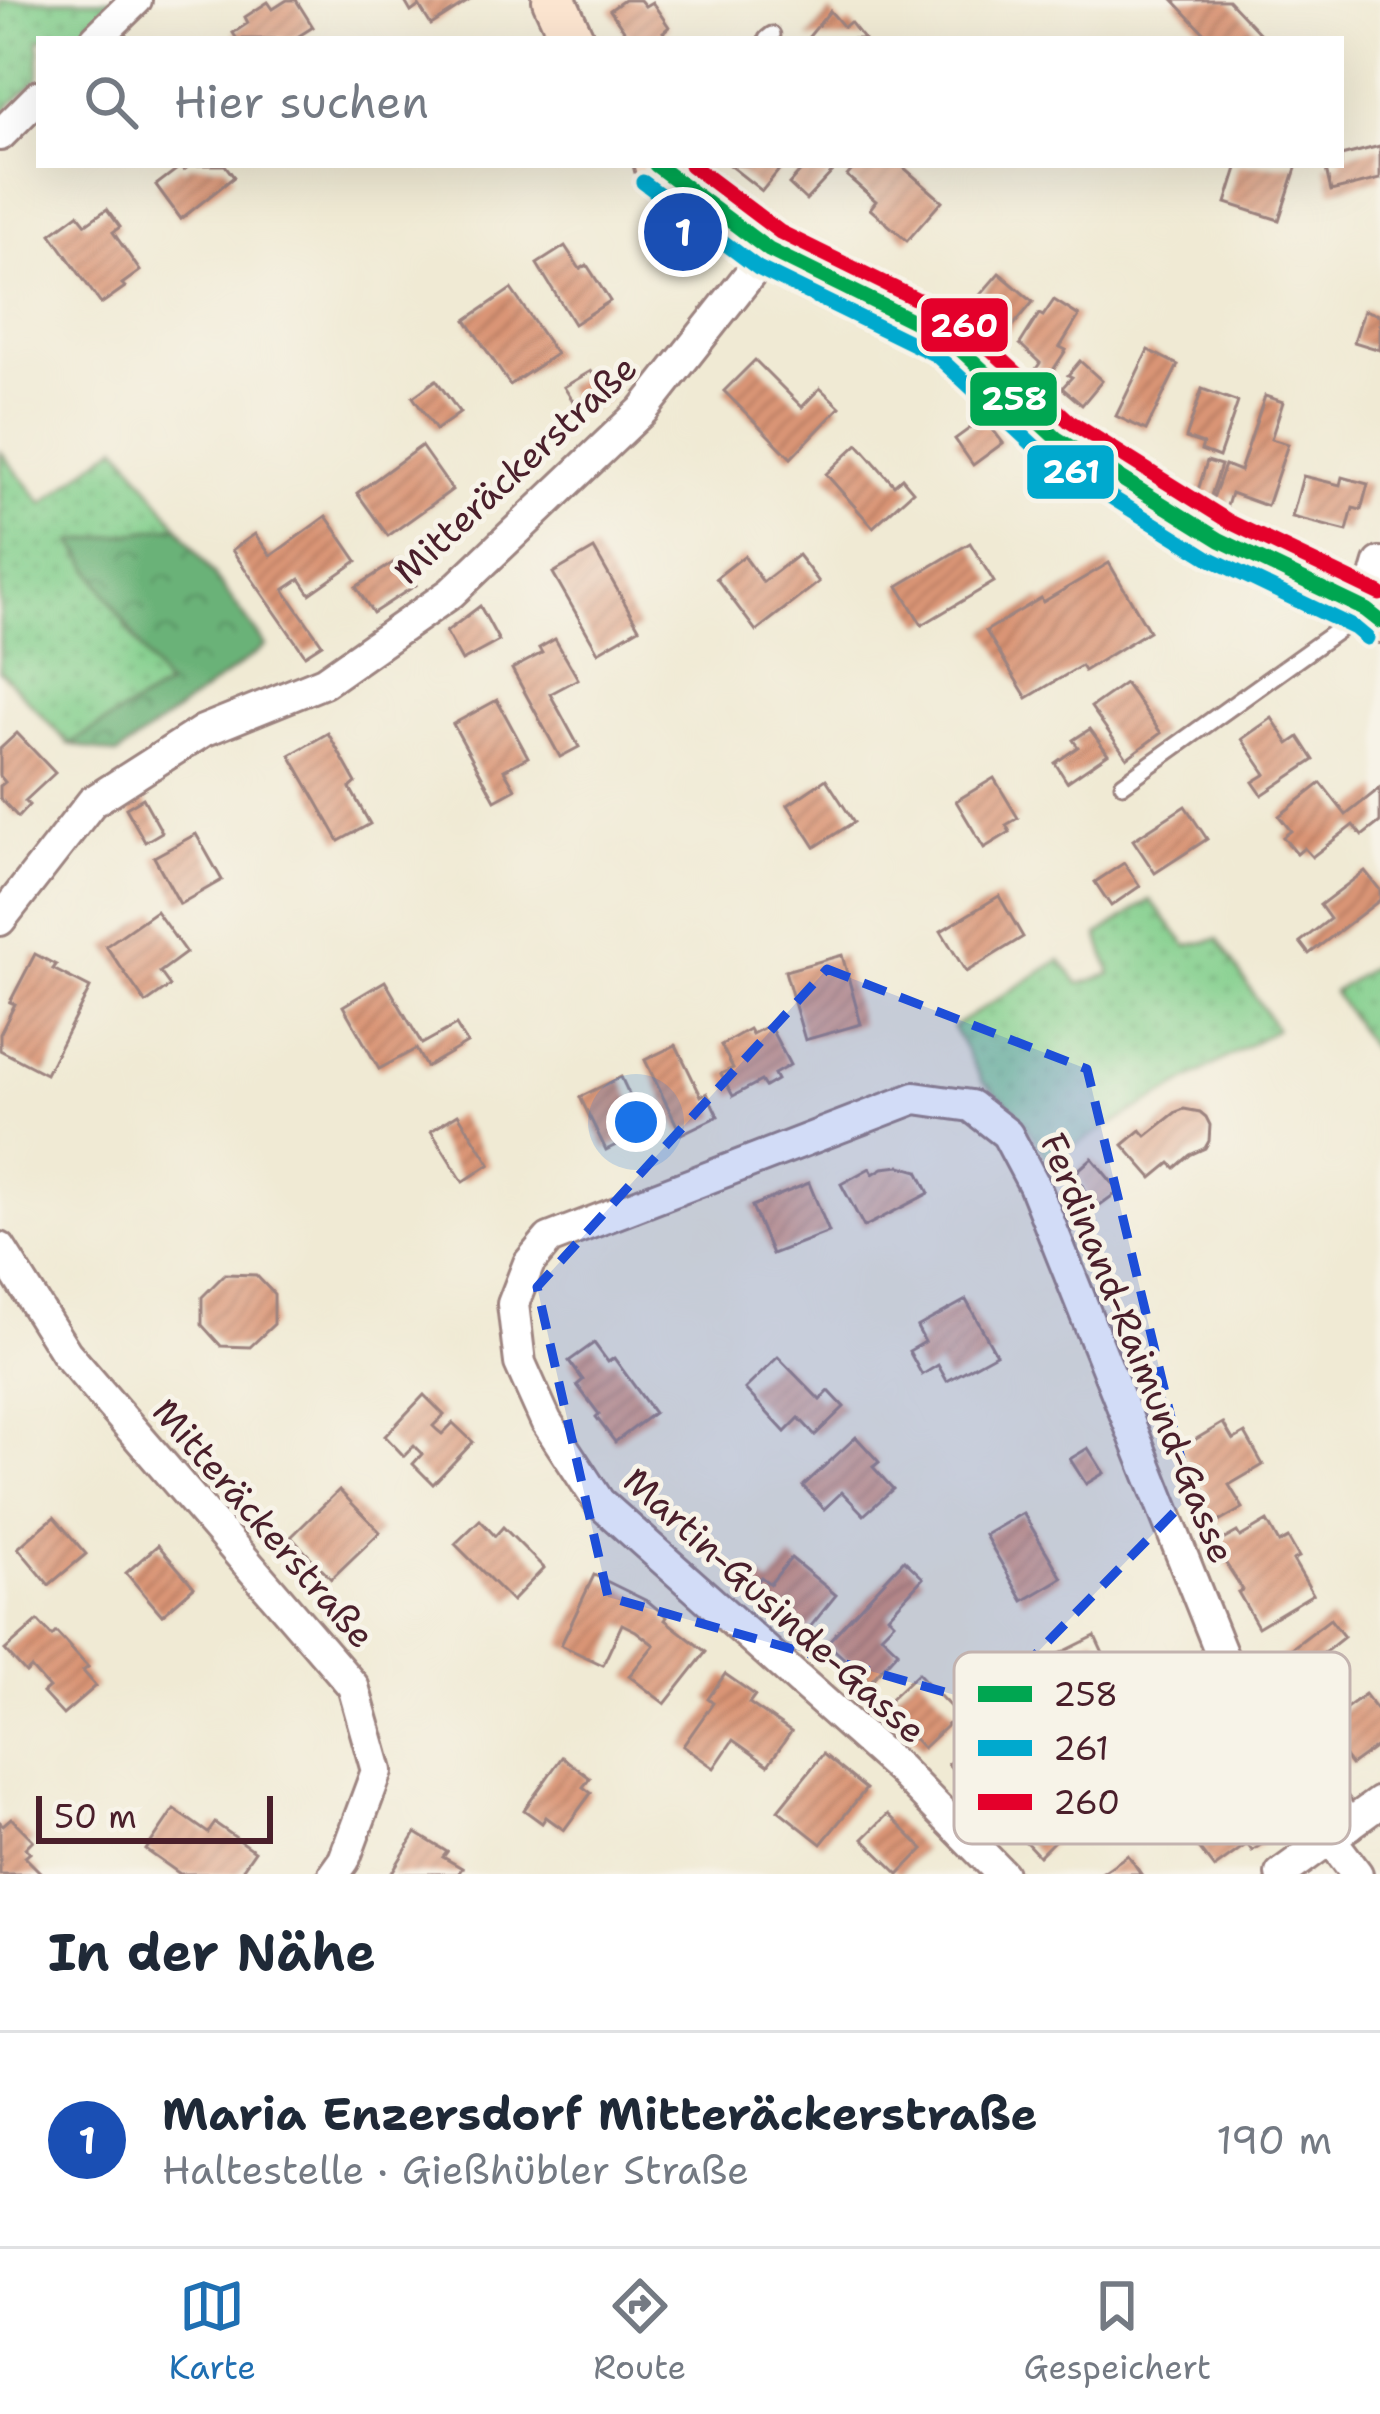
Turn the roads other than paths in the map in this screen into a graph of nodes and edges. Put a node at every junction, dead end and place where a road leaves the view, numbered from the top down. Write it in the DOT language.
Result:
graph roads {
  1 [pos="136,0"];
  2 [pos="554,0"];
  3 [pos="99,36"];
  4 [pos="571,36"];
  5 [pos="36,99"];
  6 [pos="0,134"];
  7 [pos="660,168"];
  8 [pos="770,250"];
  9 [pos="1380,563"];
  10 [pos="1373,616"];
  11 [pos="1123,784"];
  12 [pos="0,920"];
  13 [pos="549,1240"];
  14 [pos="0,1248"];
  15 [pos="1221,1652"];
  16 [pos="1380,1802"];
  17 [pos="1350,1823"];
  18 [pos="954,1825"];
  19 [pos="973,1844"];
  20 [pos="1321,1844"];
  21 [pos="1344,1844"];
  22 [pos="334,1874"];
  23 [pos="1002,1874"];
  24 [pos="1281,1874"];
  25 [pos="1357,1874"];
  1 -- 3 [label="street"];
  2 -- 4 [label="main road"];
  5 -- 6 [label="street"];
  7 -- 8 [label="main road"];
  8 -- 10 [label="main road"];
  8 -- 12 [label="street, Mitteräckerstraße"];
  9 -- 10 [label="street"];
  10 -- 11 [label="lane"];
  13 -- 15 [label="street, Ferdinand-Raimund-Gasse"];
  13 -- 18 [label="street, Martin-Gusinde-Gasse"];
  14 -- 22 [label="street, Mitteräckerstraße"];
  16 -- 17 [label="street"];
  19 -- 23 [label="street, Martin-Gusinde-Gasse"];
  20 -- 24 [label="street"];
  21 -- 25 [label="street, Ferdinand-Raimund-Gasse"];
}
